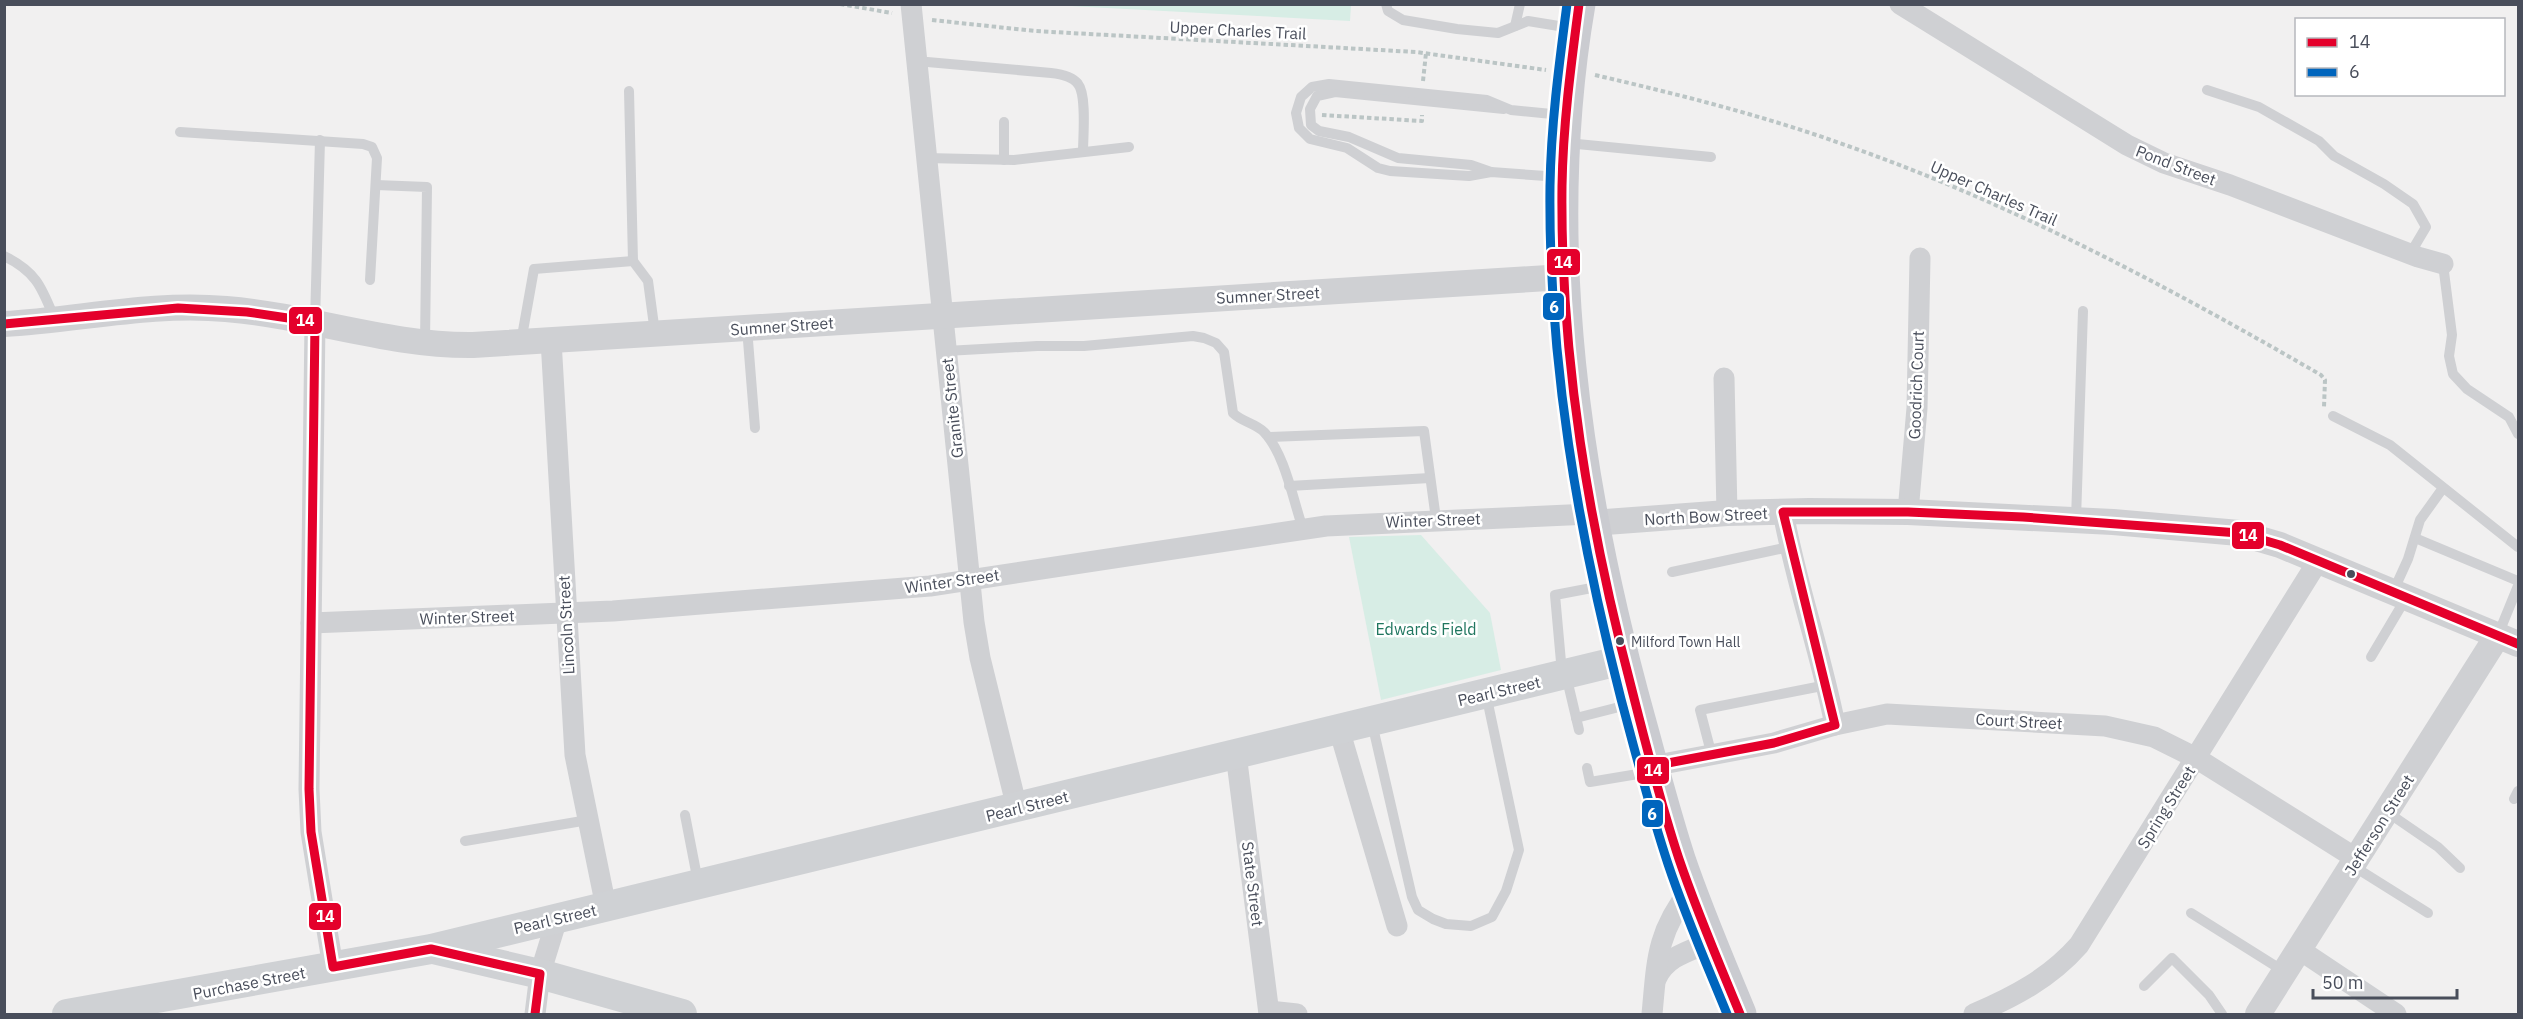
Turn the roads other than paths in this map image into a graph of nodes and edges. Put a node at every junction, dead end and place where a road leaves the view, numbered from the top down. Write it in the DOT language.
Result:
graph roads {
  1 [pos="1386,4"];
  2 [pos="1520,4"];
  3 [pos="1900,4"];
  4 [pos="903,9"];
  5 [pos="1577,17"];
  6 [pos="1515,26"];
  7 [pos="916,61"];
  8 [pos="2207,90"];
  9 [pos="629,91"];
  10 [pos="1004,122"];
  11 [pos="1564,129"];
  12 [pos="180,132"];
  13 [pos="321,140"];
  14 [pos="1129,147"];
  15 [pos="1083,152"];
  16 [pos="1711,157"];
  17 [pos="926,158"];
  18 [pos="1004,160"];
  19 [pos="1562,177"];
  20 [pos="376,185"];
  21 [pos="2410,254"];
  22 [pos="4,256"];
  23 [pos="1920,258"];
  24 [pos="633,261"];
  25 [pos="2443,264"];
  26 [pos="1564,278"];
  27 [pos="370,280"];
  28 [pos="2083,310"];
  29 [pos="943,315"];
  30 [pos="55,320"];
  31 [pos="315,322"];
  32 [pos="4,324"];
  33 [pos="747,328"];
  34 [pos="655,334"];
  35 [pos="551,340"];
  36 [pos="521,342"];
  37 [pos="425,344"];
  38 [pos="946,351"];
  39 [pos="1724,378"];
  40 [pos="2333,416"];
  41 [pos="755,428"];
  42 [pos="2518,434"];
  43 [pos="1269,437"];
  44 [pos="1430,478"];
  45 [pos="1289,486"];
  46 [pos="2443,488"];
  47 [pos="1783,512"];
  48 [pos="1908,512"];
  49 [pos="1727,513"];
  50 [pos="1436,519"];
  51 [pos="1591,519"];
  52 [pos="2076,519"];
  53 [pos="1303,529"];
  54 [pos="2415,538"];
  55 [pos="2518,546"];
  56 [pos="1790,547"];
  57 [pos="2318,561"];
  58 [pos="1672,572"];
  59 [pos="970,579"];
  60 [pos="2518,581"];
  61 [pos="1605,585"];
  62 [pos="2518,586"];
  63 [pos="2400,594"];
  64 [pos="565,613"];
  65 [pos="310,623"];
  66 [pos="2508,639"];
  67 [pos="2371,657"];
  68 [pos="1623,660"];
  69 [pos="1564,675"];
  70 [pos="1827,685"];
  71 [pos="1486,694"];
  72 [pos="1634,703"];
  73 [pos="1576,718"];
  74 [pos="1371,722"];
  75 [pos="1835,725"];
  76 [pos="1339,729"];
  77 [pos="1579,730"];
  78 [pos="1236,754"];
  79 [pos="1712,756"];
  80 [pos="2196,758"];
  81 [pos="1587,768"];
  82 [pos="1652,769"];
  83 [pos="1017,808"];
  84 [pos="2387,812"];
  85 [pos="686,814"];
  86 [pos="588,820"];
  87 [pos="465,841"];
  88 [pos="2355,862"];
  89 [pos="2460,868"];
  90 [pos="699,885"];
  91 [pos="1690,890"];
  92 [pos="606,907"];
  93 [pos="2191,913"];
  94 [pos="2428,913"];
  95 [pos="557,919"];
  96 [pos="1396,926"];
  97 [pos="1712,942"];
  98 [pos="431,949"];
  99 [pos="2300,950"];
  100 [pos="333,967"];
  101 [pos="2286,973"];
  102 [pos="540,974"];
  103 [pos="1656,979"];
  104 [pos="2144,986"];
  105 [pos="2009,1008"];
  106 [pos="1269,1013"];
  107 [pos="67,1014"];
  108 [pos="535,1014"];
  109 [pos="682,1014"];
  110 [pos="1297,1014"];
  111 [pos="1652,1014"];
  112 [pos="1740,1014"];
  113 [pos="1974,1014"];
  114 [pos="2222,1014"];
  115 [pos="2259,1014"];
  116 [pos="2396,1014"];
  1 -- 6 [label="lane"];
  2 -- 6 [label="lane"];
  3 -- 21 [label="street, Pond Street"];
  4 -- 7 [label="street, Granite Street"];
  5 -- 6 [label="lane"];
  5 -- 11 [label="main road"];
  7 -- 15 [label="lane"];
  7 -- 17 [label="street, Granite Street"];
  8 -- 21 [label="lane"];
  9 -- 24 [label="lane"];
  10 -- 18 [label="lane"];
  11 -- 16 [label="lane"];
  11 -- 19 [label="main road"];
  11 -- 19 [label="lane"];
  12 -- 13 [label="lane"];
  13 -- 20 [label="lane"];
  13 -- 31 [label="lane"];
  14 -- 15 [label="lane"];
  15 -- 18 [label="lane"];
  17 -- 18 [label="lane"];
  17 -- 29 [label="street, Granite Street"];
  19 -- 26 [label="main road"];
  20 -- 27 [label="lane"];
  20 -- 37 [label="lane"];
  21 -- 25 [label="street, Pond Street"];
  22 -- 30 [label="lane"];
  23 -- 48 [label="street, Goodrich Court"];
  24 -- 34 [label="lane"];
  24 -- 36 [label="lane"];
  25 -- 42 [label="lane"];
  26 -- 29 [label="street, Sumner Street"];
  26 -- 51 [label="main road"];
  28 -- 52 [label="lane"];
  29 -- 33 [label="street, Sumner Street"];
  29 -- 38 [label="street, Granite Street"];
  30 -- 31 [label="street, Sumner Street"];
  30 -- 32 [label="street, Sumner Street"];
  31 -- 37 [label="street, Sumner Street"];
  31 -- 65 [label="street"];
  33 -- 34 [label="street, Sumner Street"];
  33 -- 41 [label="lane"];
  34 -- 35 [label="street, Sumner Street"];
  35 -- 36 [label="street, Sumner Street"];
  35 -- 64 [label="street, Lincoln Street"];
  36 -- 37 [label="street, Sumner Street"];
  38 -- 43 [label="lane"];
  38 -- 59 [label="street, Granite Street"];
  39 -- 49 [label="street"];
  40 -- 46 [label="lane"];
  43 -- 44 [label="lane"];
  43 -- 45 [label="lane"];
  44 -- 45 [label="lane"];
  44 -- 50 [label="lane"];
  45 -- 53 [label="lane"];
  46 -- 54 [label="lane"];
  46 -- 55 [label="lane"];
  47 -- 48 [label="street, North Bow Street"];
  47 -- 49 [label="street, North Bow Street"];
  47 -- 56 [label="street"];
  48 -- 52 [label="street, North Bow Street"];
  49 -- 51 [label="street, North Bow Street"];
  50 -- 51 [label="street, Winter Street"];
  50 -- 53 [label="street, Winter Street"];
  51 -- 61 [label="main road"];
  52 -- 57 [label="street, North Bow Street"];
  53 -- 59 [label="street, Winter Street"];
  54 -- 60 [label="lane"];
  54 -- 63 [label="lane"];
  56 -- 58 [label="lane"];
  56 -- 70 [label="street"];
  57 -- 63 [label="street, North Bow Street"];
  57 -- 80 [label="street, Spring Street"];
  59 -- 64 [label="street, Winter Street"];
  59 -- 83 [label="street, Granite Street"];
  61 -- 68 [label="main road"];
  61 -- 69 [label="lane"];
  62 -- 66 [label="lane"];
  63 -- 66 [label="street, North Bow Street"];
  63 -- 67 [label="lane"];
  64 -- 65 [label="street, Winter Street"];
  64 -- 86 [label="street, Lincoln Street"];
  65 -- 100 [label="street"];
  66 -- 84 [label="street, Jefferson Street"];
  68 -- 69 [label="main road, Pearl Street"];
  68 -- 72 [label="main road"];
  69 -- 71 [label="main road, Pearl Street"];
  69 -- 73 [label="lane"];
  70 -- 75 [label="street"];
  70 -- 79 [label="lane"];
  71 -- 74 [label="main road, Pearl Street"];
  71 -- 74 [label="lane"];
  72 -- 73 [label="lane"];
  72 -- 82 [label="main road"];
  73 -- 77 [label="lane"];
  74 -- 76 [label="main road, Pearl Street"];
  75 -- 79 [label="street, Court Street"];
  75 -- 80 [label="street, Court Street"];
  76 -- 78 [label="main road, Pearl Street"];
  76 -- 96 [label="street"];
  78 -- 83 [label="main road, Pearl Street"];
  78 -- 106 [label="street, State Street"];
  79 -- 82 [label="street, Court Street"];
  80 -- 88 [label="street, Court Street"];
  80 -- 105 [label="street, Spring Street"];
  81 -- 82 [label="lane"];
  82 -- 91 [label="main road"];
  83 -- 90 [label="main road, Pearl Street"];
  84 -- 88 [label="street, Jefferson Street"];
  84 -- 89 [label="lane"];
  85 -- 90 [label="lane"];
  86 -- 87 [label="lane"];
  86 -- 92 [label="street, Lincoln Street"];
  88 -- 94 [label="lane"];
  88 -- 99 [label="street, Jefferson Street"];
  90 -- 92 [label="main road, Pearl Street"];
  91 -- 97 [label="main road"];
  91 -- 103 [label="street"];
  92 -- 95 [label="main road, Pearl Street"];
  93 -- 101 [label="lane"];
  95 -- 98 [label="main road, Pearl Street"];
  95 -- 102 [label="street"];
  97 -- 103 [label="street"];
  97 -- 112 [label="main road"];
  98 -- 100 [label="main road, Purchase Street"];
  98 -- 102 [label="main road"];
  99 -- 101 [label="street, Jefferson Street"];
  99 -- 116 [label="street"];
  100 -- 107 [label="main road, Purchase Street"];
  101 -- 115 [label="street, Jefferson Street"];
  102 -- 108 [label="street"];
  102 -- 109 [label="main road"];
  103 -- 111 [label="street"];
  104 -- 114 [label="lane"];
  105 -- 113 [label="street, Spring Street"];
  106 -- 110 [label="street"];
}
